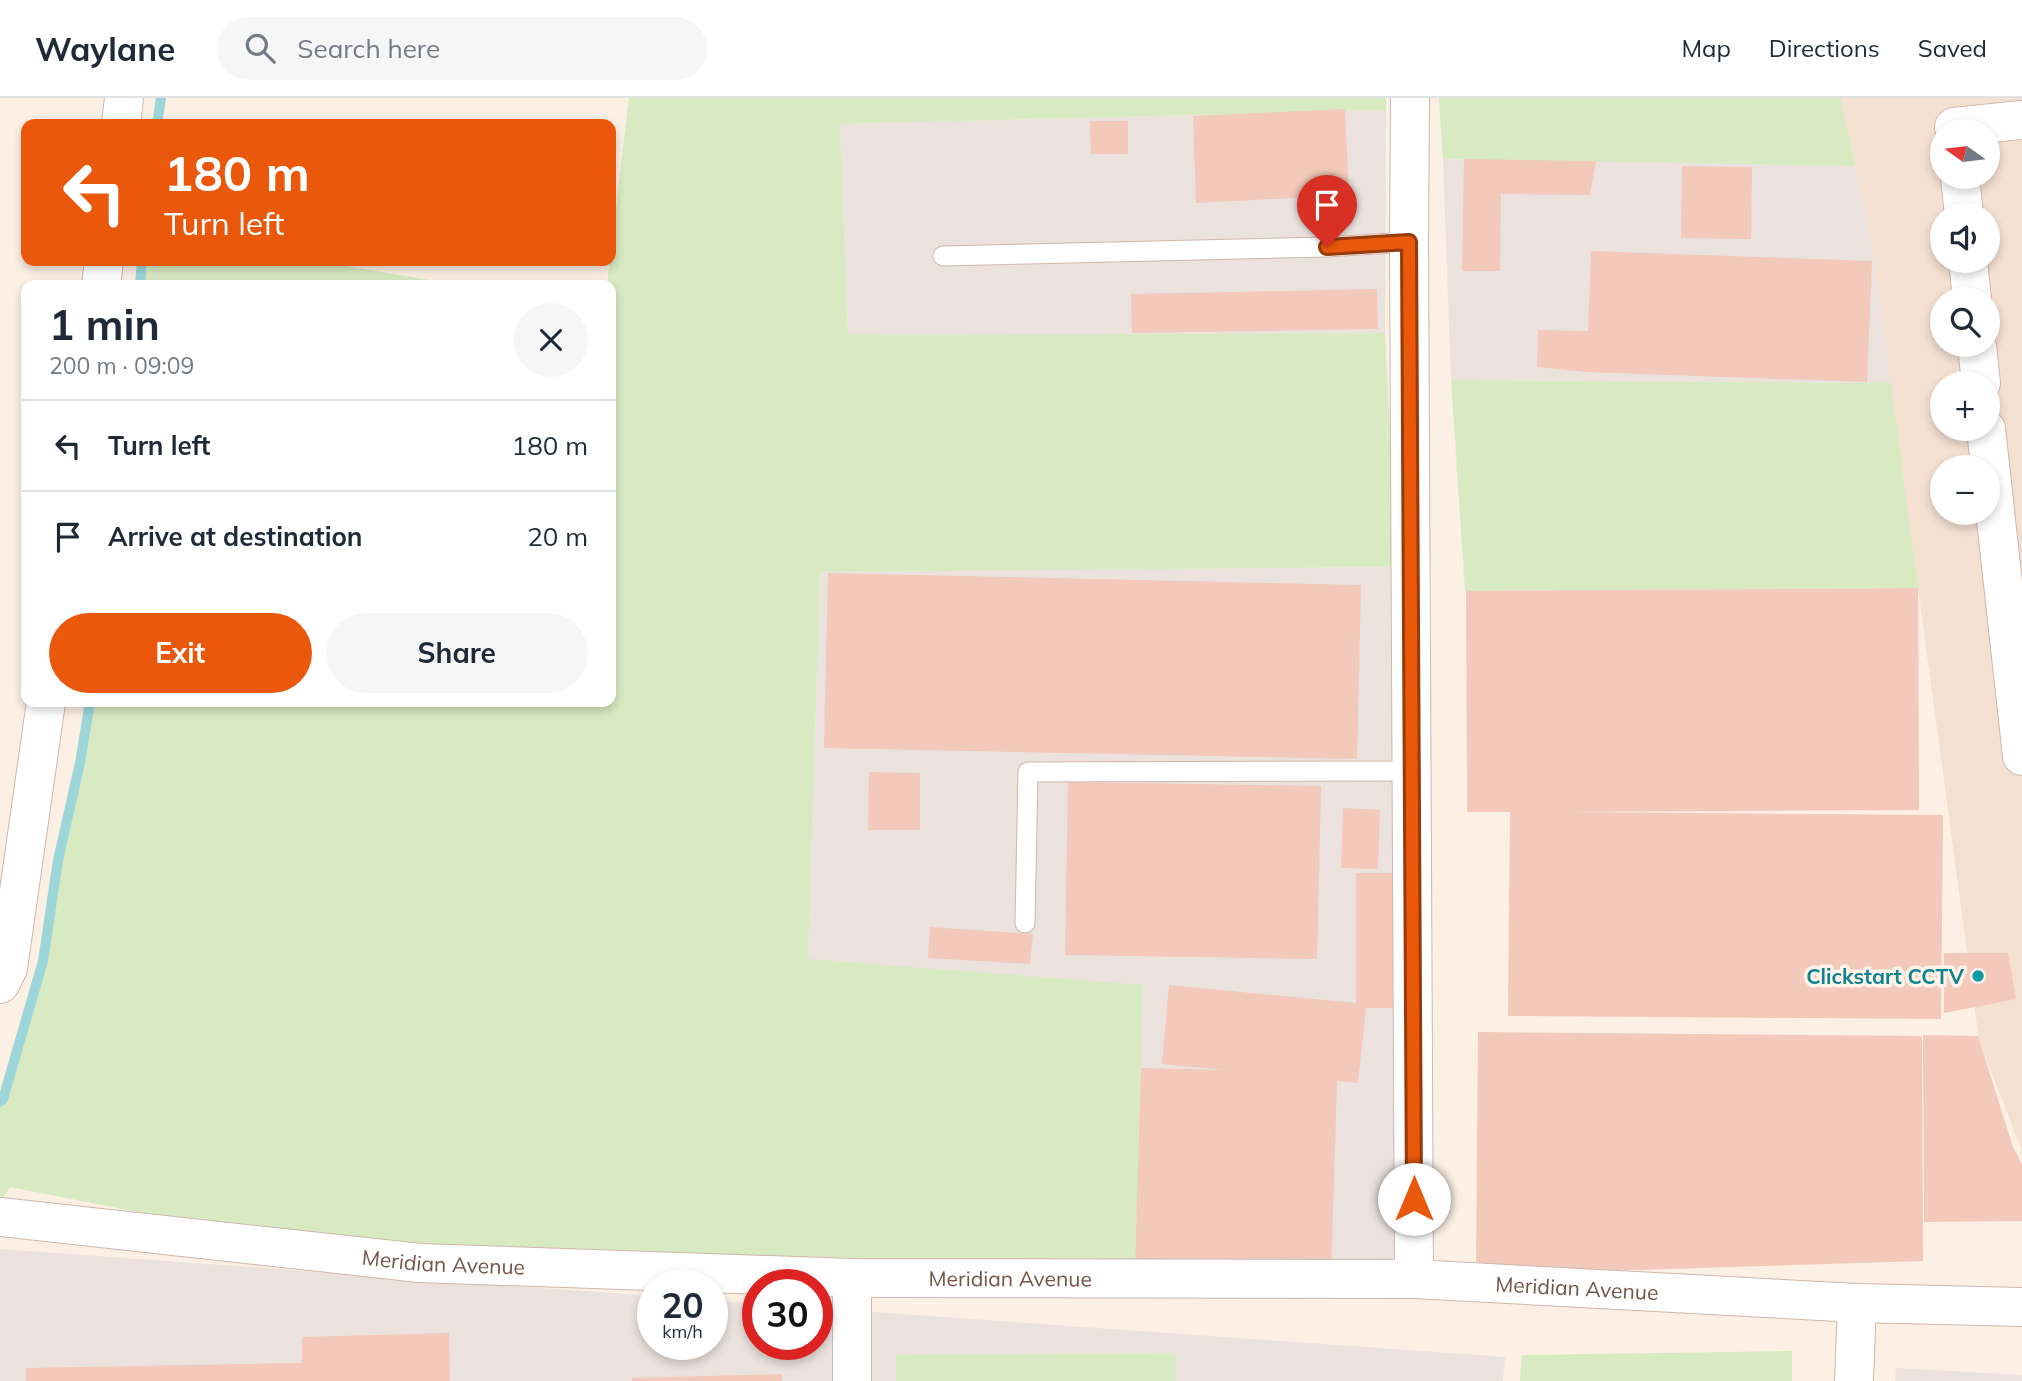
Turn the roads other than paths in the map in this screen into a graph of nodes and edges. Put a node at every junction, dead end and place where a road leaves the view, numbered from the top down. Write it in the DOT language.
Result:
graph roads {
  1 [pos="124,98"];
  2 [pos="1410,98"];
  3 [pos="122,119"];
  4 [pos="2000,120"];
  5 [pos="2022,120"];
  6 [pos="1409,242"];
  7 [pos="943,256"];
  8 [pos="1987,441"];
  9 [pos="45,707"];
  10 [pos="2022,755"];
  11 [pos="1412,771"];
  12 [pos="1025,923"];
  13 [pos="0,984"];
  14 [pos="0,1217"];
  15 [pos="852,1278"];
  16 [pos="1414,1279"];
  17 [pos="1857,1303"];
  18 [pos="2022,1307"];
  19 [pos="852,1381"];
  20 [pos="1854,1381"];
  1 -- 3 [label="street"];
  2 -- 6 [label="street"];
  4 -- 5 [label="street"];
  6 -- 7 [label="lane"];
  6 -- 11 [label="street"];
  8 -- 10 [label="street"];
  9 -- 13 [label="street"];
  11 -- 12 [label="lane"];
  11 -- 16 [label="street"];
  14 -- 15 [label="street, Meridian Avenue"];
  15 -- 16 [label="street, Meridian Avenue"];
  15 -- 19 [label="street"];
  16 -- 17 [label="street, Meridian Avenue"];
  17 -- 18 [label="street, Meridian Avenue"];
  17 -- 20 [label="street"];
}
